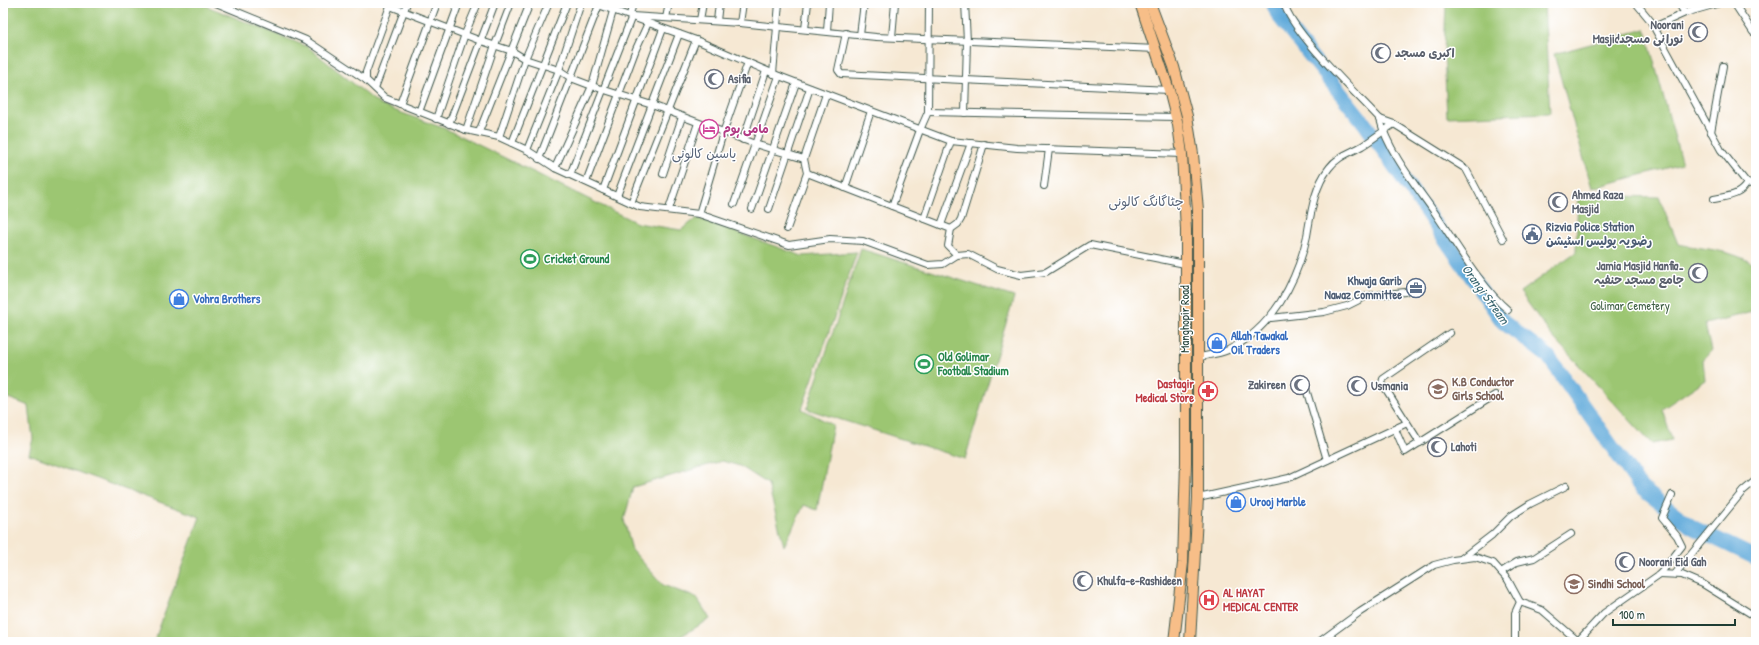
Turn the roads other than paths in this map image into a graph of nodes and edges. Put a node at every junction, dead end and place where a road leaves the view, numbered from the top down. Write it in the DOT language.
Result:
graph roads {
  1 [pos="216,3"];
  2 [pos="407,3"];
  3 [pos="437,3"];
  4 [pos="459,3"];
  5 [pos="478,3"];
  6 [pos="495,3"];
  7 [pos="511,3"];
  8 [pos="530,3"];
  9 [pos="549,3"];
  10 [pos="567,3"];
  11 [pos="581,3"];
  12 [pos="633,3"];
  13 [pos="669,3"];
  14 [pos="703,3"];
  15 [pos="719,3"];
  16 [pos="743,3"];
  17 [pos="779,3"];
  18 [pos="808,3"];
  19 [pos="829,3"];
  20 [pos="864,3"];
  21 [pos="895,3"];
  22 [pos="929,3"];
  23 [pos="965,3"];
  24 [pos="1140,3"];
  25 [pos="1150,3"];
  26 [pos="1284,3"];
  27 [pos="1636,3"];
  28 [pos="1678,3"];
  29 [pos="1720,3"];
  30 [pos="1734,3"];
  31 [pos="596,4"];
  32 [pos="390,5"];
  33 [pos="613,11"];
  34 [pos="404,12"];
  35 [pos="1685,13"];
  36 [pos="631,15"];
  37 [pos="666,18"];
  38 [pos="700,20"];
  39 [pos="717,21"];
  40 [pos="430,22"];
  41 [pos="648,23"];
  42 [pos="740,23"];
  43 [pos="777,26"];
  44 [pos="1654,27"];
  45 [pos="450,28"];
  46 [pos="663,29"];
  47 [pos="805,29"];
  48 [pos="827,31"];
  49 [pos="1756,31"];
  50 [pos="846,33"];
  51 [pos="465,34"];
  52 [pos="679,34"];
  53 [pos="860,35"];
  54 [pos="892,37"];
  55 [pos="930,39"];
  56 [pos="696,40"];
  57 [pos="967,40"];
  58 [pos="481,41"];
  59 [pos="495,45"];
  60 [pos="1156,49"];
  61 [pos="512,51"];
  62 [pos="525,59"];
  63 [pos="748,62"];
  64 [pos="543,65"];
  65 [pos="1723,66"];
  66 [pos="559,70"];
  67 [pos="766,71"];
  68 [pos="776,75"];
  69 [pos="571,78"];
  70 [pos="928,79"];
  71 [pos="366,80"];
  72 [pos="967,80"];
  73 [pos="796,83"];
  74 [pos="592,86"];
  75 [pos="375,88"];
  76 [pos="810,88"];
  77 [pos="602,89"];
  78 [pos="1169,90"];
  79 [pos="826,94"];
  80 [pos="619,95"];
  81 [pos="636,100"];
  82 [pos="400,104"];
  83 [pos="652,105"];
  84 [pos="667,111"];
  85 [pos="871,111"];
  86 [pos="419,112"];
  87 [pos="928,112"];
  88 [pos="966,113"];
  89 [pos="682,117"];
  90 [pos="1176,117"];
  91 [pos="436,119"];
  92 [pos="1380,120"];
  93 [pos="698,123"];
  94 [pos="449,124"];
  95 [pos="1394,124"];
  96 [pos="466,130"];
  97 [pos="920,130"];
  98 [pos="1384,130"];
  99 [pos="479,132"];
  100 [pos="1711,132"];
  101 [pos="724,133"];
  102 [pos="499,137"];
  103 [pos="743,140"];
  104 [pos="951,141"];
  105 [pos="512,143"];
  106 [pos="971,143"];
  107 [pos="755,144"];
  108 [pos="984,144"];
  109 [pos="1049,149"];
  110 [pos="527,150"];
  111 [pos="772,150"];
  112 [pos="786,154"];
  113 [pos="1182,154"];
  114 [pos="539,159"];
  115 [pos="804,159"];
  116 [pos="555,168"];
  117 [pos="806,173"];
  118 [pos="663,174"];
  119 [pos="570,175"];
  120 [pos="586,182"];
  121 [pos="1747,182"];
  122 [pos="1756,185"];
  123 [pos="1044,186"];
  124 [pos="845,188"];
  125 [pos="603,190"];
  126 [pos="617,196"];
  127 [pos="1714,199"];
  128 [pos="631,203"];
  129 [pos="734,204"];
  130 [pos="892,206"];
  131 [pos="769,209"];
  132 [pos="669,210"];
  133 [pos="752,210"];
  134 [pos="698,214"];
  135 [pos="924,218"];
  136 [pos="941,225"];
  137 [pos="787,229"];
  138 [pos="951,229"];
  139 [pos="1503,239"];
  140 [pos="957,255"];
  141 [pos="1185,264"];
  142 [pos="1405,292"];
  143 [pos="1508,310"];
  144 [pos="1271,318"];
  145 [pos="1450,333"];
  146 [pos="1198,357"];
  147 [pos="1306,389"];
  148 [pos="1495,395"];
  149 [pos="1407,423"];
  150 [pos="1395,429"];
  151 [pos="1420,443"];
  152 [pos="1327,460"];
  153 [pos="1756,480"];
  154 [pos="1566,486"];
  155 [pos="1672,495"];
  156 [pos="1198,498"];
  157 [pos="1572,534"];
  158 [pos="1461,559"];
  159 [pos="1501,572"];
  160 [pos="1660,574"];
  161 [pos="1675,574"];
  162 [pos="1520,602"];
  163 [pos="1756,617"];
  164 [pos="1578,641"];
  165 [pos="1174,642"];
  166 [pos="1190,642"];
  167 [pos="1318,642"];
  168 [pos="1514,642"];
  1 -- 71 [label="street"];
  2 -- 34 [label="street"];
  3 -- 40 [label="street"];
  4 -- 45 [label="street"];
  5 -- 51 [label="street"];
  6 -- 58 [label="street"];
  7 -- 59 [label="street"];
  8 -- 61 [label="street"];
  9 -- 62 [label="street"];
  10 -- 64 [label="street"];
  11 -- 66 [label="street"];
  12 -- 36 [label="street"];
  13 -- 37 [label="street"];
  14 -- 38 [label="street"];
  15 -- 39 [label="street"];
  16 -- 42 [label="street"];
  17 -- 43 [label="street"];
  18 -- 47 [label="street"];
  19 -- 48 [label="street"];
  20 -- 53 [label="street"];
  21 -- 54 [label="street"];
  22 -- 55 [label="street"];
  23 -- 57 [label="street"];
  24 -- 60 [label="main road, Manghopir Road"];
  25 -- 146 [label="main road, Manghopir Road"];
  26 -- 92 [label="street"];
  27 -- 44 [label="street"];
  28 -- 35 [label="street"];
  29 -- 35 [label="street"];
  30 -- 49 [label="street"];
  31 -- 33 [label="street"];
  31 -- 69 [label="street"];
  32 -- 34 [label="street"];
  32 -- 71 [label="street"];
  33 -- 36 [label="street"];
  33 -- 74 [label="street"];
  34 -- 40 [label="street"];
  34 -- 75 [label="street"];
  35 -- 44 [label="street"];
  36 -- 37 [label="street"];
  36 -- 41 [label="street"];
  36 -- 77 [label="street"];
  37 -- 38 [label="street"];
  38 -- 39 [label="street"];
  39 -- 42 [label="street"];
  40 -- 45 [label="street"];
  40 -- 82 [label="street"];
  41 -- 46 [label="street"];
  41 -- 80 [label="street"];
  42 -- 43 [label="street"];
  43 -- 47 [label="street"];
  43 -- 68 [label="street"];
  44 -- 100 [label="street"];
  45 -- 51 [label="street"];
  45 -- 86 [label="street"];
  46 -- 52 [label="street"];
  46 -- 81 [label="street"];
  47 -- 48 [label="street"];
  48 -- 50 [label="street"];
  50 -- 53 [label="street"];
  50 -- 70 [label="street"];
  51 -- 58 [label="street"];
  51 -- 91 [label="street"];
  52 -- 56 [label="street"];
  52 -- 83 [label="street"];
  53 -- 54 [label="street"];
  54 -- 55 [label="street"];
  55 -- 57 [label="street"];
  55 -- 70 [label="street"];
  56 -- 63 [label="street"];
  56 -- 84 [label="street"];
  57 -- 60 [label="street"];
  57 -- 72 [label="street"];
  58 -- 59 [label="street"];
  58 -- 94 [label="street"];
  59 -- 61 [label="street"];
  59 -- 96 [label="street"];
  60 -- 78 [label="main road, Manghopir Road"];
  61 -- 62 [label="street"];
  61 -- 99 [label="street"];
  62 -- 64 [label="street"];
  62 -- 102 [label="street"];
  63 -- 67 [label="street"];
  63 -- 101 [label="street"];
  64 -- 66 [label="street"];
  64 -- 105 [label="street"];
  65 -- 100 [label="street"];
  66 -- 69 [label="street"];
  66 -- 110 [label="street"];
  67 -- 68 [label="street"];
  67 -- 103 [label="street"];
  68 -- 73 [label="street"];
  68 -- 107 [label="street"];
  69 -- 74 [label="street"];
  69 -- 114 [label="street"];
  70 -- 72 [label="street"];
  70 -- 87 [label="street"];
  71 -- 75 [label="street"];
  72 -- 78 [label="street"];
  72 -- 88 [label="street"];
  73 -- 76 [label="street"];
  73 -- 111 [label="street"];
  74 -- 77 [label="street"];
  74 -- 116 [label="street"];
  75 -- 82 [label="street"];
  76 -- 79 [label="street"];
  76 -- 112 [label="street"];
  77 -- 80 [label="street"];
  77 -- 119 [label="street"];
  78 -- 90 [label="main road, Manghopir Road"];
  79 -- 85 [label="street"];
  79 -- 115 [label="street"];
  80 -- 81 [label="street"];
  80 -- 120 [label="street"];
  81 -- 83 [label="street"];
  81 -- 125 [label="street"];
  82 -- 86 [label="street"];
  83 -- 84 [label="street"];
  83 -- 126 [label="street"];
  84 -- 89 [label="street"];
  84 -- 128 [label="street"];
  85 -- 97 [label="street"];
  85 -- 124 [label="street"];
  86 -- 91 [label="street"];
  87 -- 88 [label="street"];
  87 -- 97 [label="street"];
  88 -- 90 [label="street"];
  89 -- 93 [label="street"];
  89 -- 118 [label="street"];
  90 -- 113 [label="main road, Manghopir Road"];
  91 -- 94 [label="street"];
  92 -- 95 [label="street"];
  92 -- 98 [label="street"];
  93 -- 101 [label="street"];
  93 -- 132 [label="street"];
  94 -- 96 [label="street"];
  95 -- 98 [label="street"];
  95 -- 139 [label="street"];
  96 -- 99 [label="street"];
  97 -- 104 [label="street"];
  97 -- 130 [label="street"];
  98 -- 143 [label="street"];
  98 -- 144 [label="street"];
  99 -- 102 [label="street"];
  100 -- 121 [label="street"];
  101 -- 103 [label="street"];
  101 -- 134 [label="street"];
  102 -- 105 [label="street"];
  103 -- 107 [label="street"];
  104 -- 106 [label="street"];
  104 -- 135 [label="street"];
  105 -- 110 [label="street"];
  106 -- 108 [label="street"];
  106 -- 136 [label="street"];
  107 -- 111 [label="street"];
  107 -- 129 [label="street"];
  108 -- 109 [label="street"];
  108 -- 138 [label="street"];
  109 -- 113 [label="street"];
  109 -- 123 [label="street"];
  110 -- 114 [label="street"];
  111 -- 112 [label="street"];
  111 -- 133 [label="street"];
  112 -- 115 [label="street"];
  112 -- 131 [label="street"];
  113 -- 141 [label="main road, Manghopir Road"];
  114 -- 116 [label="street"];
  115 -- 117 [label="street"];
  116 -- 119 [label="street"];
  117 -- 124 [label="street"];
  117 -- 137 [label="street"];
  119 -- 120 [label="street"];
  120 -- 125 [label="street"];
  121 -- 122 [label="street"];
  121 -- 127 [label="street"];
  124 -- 130 [label="street"];
  125 -- 126 [label="street"];
  126 -- 128 [label="street"];
  128 -- 132 [label="street"];
  130 -- 135 [label="street"];
  132 -- 134 [label="street"];
  134 -- 140 [label="street"];
  135 -- 136 [label="street"];
  136 -- 138 [label="street"];
  138 -- 140 [label="street"];
  140 -- 141 [label="street"];
  141 -- 165 [label="main road, Manghopir Road"];
  142 -- 144 [label="street"];
  144 -- 146 [label="street"];
  145 -- 149 [label="street"];
  146 -- 156 [label="main road, Manghopir Road"];
  147 -- 152 [label="street"];
  148 -- 151 [label="street"];
  149 -- 150 [label="street"];
  149 -- 151 [label="street"];
  150 -- 151 [label="street"];
  150 -- 152 [label="street"];
  152 -- 156 [label="street"];
  153 -- 161 [label="street"];
  154 -- 158 [label="street"];
  155 -- 160 [label="street"];
  156 -- 166 [label="main road, Manghopir Road"];
  157 -- 159 [label="street"];
  158 -- 159 [label="street"];
  158 -- 167 [label="street"];
  159 -- 162 [label="street"];
  160 -- 161 [label="street"];
  160 -- 164 [label="street"];
  161 -- 163 [label="street"];
  162 -- 164 [label="street"];
  162 -- 168 [label="street"];
}
